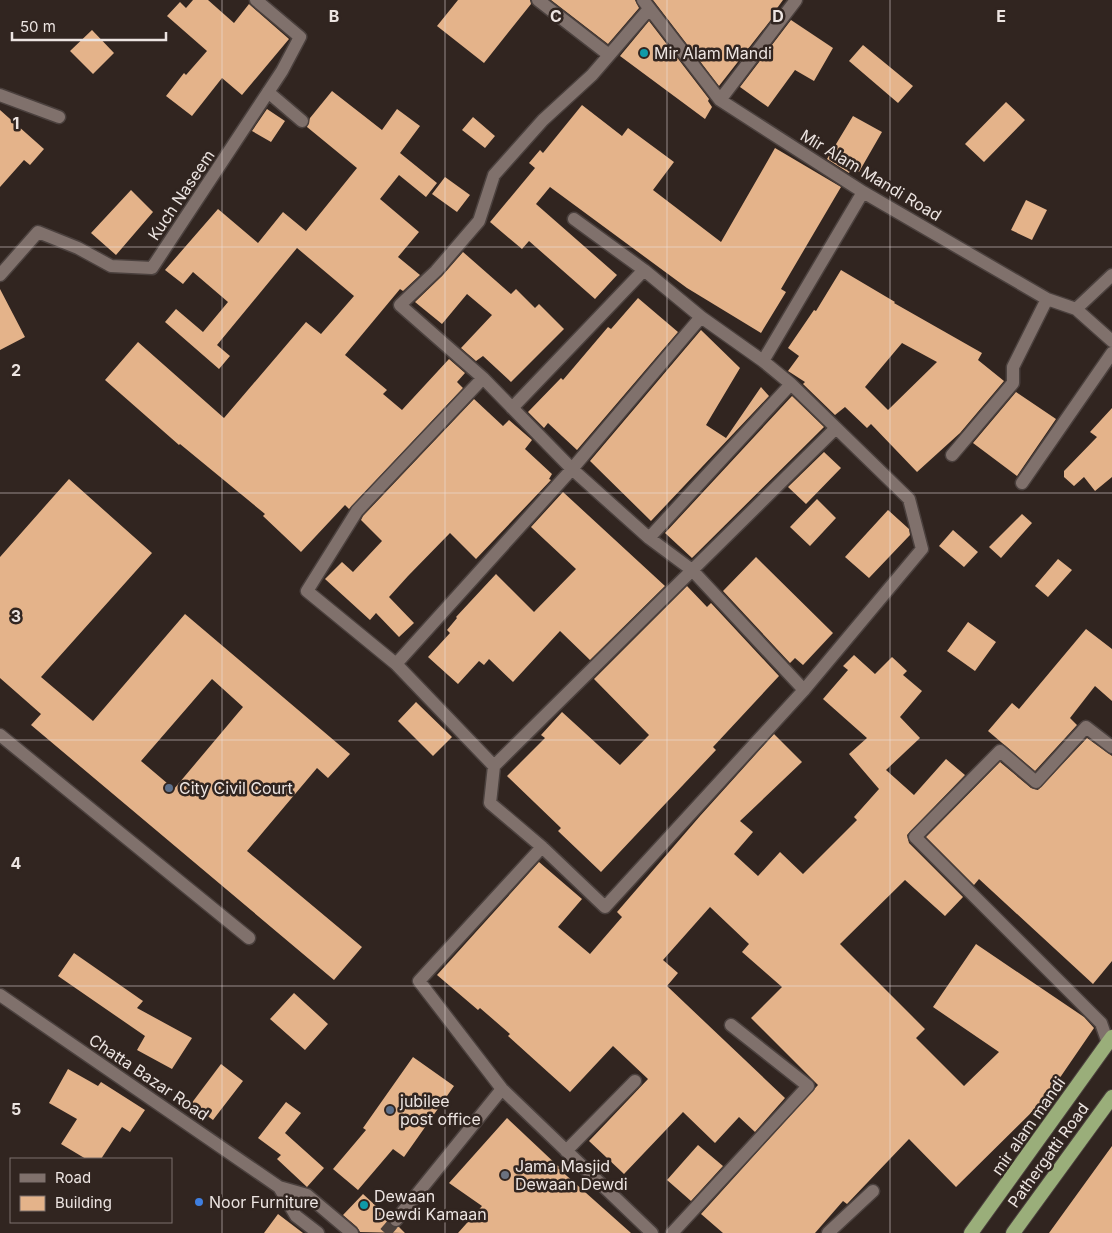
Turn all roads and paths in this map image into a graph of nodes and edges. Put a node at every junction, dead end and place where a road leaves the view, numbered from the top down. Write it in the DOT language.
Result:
graph roads {
  1 [pos="256,0"];
  2 [pos="538,0"];
  3 [pos="796,0"];
  4 [pos="646,4"];
  5 [pos="609,55"];
  6 [pos="268,92"];
  7 [pos="0,95"];
  8 [pos="720,100"];
  9 [pos="59,117"];
  10 [pos="302,121"];
  11 [pos="863,192"];
  12 [pos="574,219"];
  13 [pos="644,270"];
  14 [pos="0,275"];
  15 [pos="1112,275"];
  16 [pos="1047,299"];
  17 [pos="1076,309"];
  18 [pos="701,317"];
  19 [pos="1112,341"];
  20 [pos="1112,354"];
  21 [pos="763,361"];
  22 [pos="483,378"];
  23 [pos="791,384"];
  24 [pos="512,408"];
  25 [pos="836,428"];
  26 [pos="952,455"];
  27 [pos="572,468"];
  28 [pos="1022,483"];
  29 [pos="649,538"];
  30 [pos="692,570"];
  31 [pos="396,664"];
  32 [pos="804,690"];
  33 [pos="0,735"];
  34 [pos="1112,747"];
  35 [pos="494,766"];
  36 [pos="542,847"];
  37 [pos="249,938"];
  38 [pos="0,995"];
  39 [pos="731,1024"];
  40 [pos="1110,1040"];
  41 [pos="635,1082"];
  42 [pos="502,1089"];
  43 [pos="1112,1097"];
  44 [pos="566,1151"];
  45 [pos="279,1187"];
  46 [pos="873,1191"];
  47 [pos="396,1220"];
  48 [pos="318,1233"];
  49 [pos="352,1233"];
  50 [pos="652,1233"];
  51 [pos="672,1233"];
  52 [pos="828,1233"];
  53 [pos="971,1233"];
  54 [pos="1013,1233"];
  1 -- 6 [label="street, Kuch Naseem"];
  2 -- 5 [label="street"];
  3 -- 8 [label="street"];
  4 -- 5 [label="street"];
  4 -- 8 [label="street, Mir Alam Mandi Road"];
  5 -- 22 [label="street"];
  6 -- 10 [label="street"];
  6 -- 14 [label="street, Kuch Naseem"];
  7 -- 9 [label="street"];
  8 -- 11 [label="street, Mir Alam Mandi Road"];
  11 -- 16 [label="street, Mir Alam Mandi Road"];
  11 -- 21 [label="street"];
  12 -- 13 [label="street"];
  13 -- 18 [label="street"];
  13 -- 24 [label="street"];
  15 -- 17 [label="street"];
  16 -- 17 [label="street, Mir Alam Mandi Road"];
  16 -- 26 [label="street"];
  17 -- 19 [label="street, Mir Alam Mandi Road"];
  18 -- 21 [label="street"];
  18 -- 27 [label="street"];
  20 -- 28 [label="street"];
  21 -- 23 [label="street"];
  22 -- 24 [label="street"];
  22 -- 31 [label="street"];
  23 -- 25 [label="street"];
  23 -- 29 [label="street"];
  24 -- 27 [label="street"];
  25 -- 30 [label="street"];
  25 -- 32 [label="street"];
  27 -- 29 [label="street"];
  27 -- 31 [label="street"];
  29 -- 30 [label="street"];
  30 -- 32 [label="street"];
  30 -- 35 [label="street"];
  31 -- 35 [label="street"];
  32 -- 36 [label="street"];
  33 -- 37 [label="street"];
  34 -- 40 [label="street"];
  35 -- 36 [label="street"];
  36 -- 42 [label="street"];
  38 -- 45 [label="street, Chatta Bazar Road"];
  39 -- 51 [label="street"];
  40 -- 53 [label="highway, mir alam mandi"];
  41 -- 44 [label="street"];
  42 -- 44 [label="street"];
  42 -- 47 [label="street"];
  43 -- 54 [label="highway, Pathergatti Road"];
  44 -- 50 [label="street"];
  45 -- 48 [label="street, Chatta Bazar Road"];
  45 -- 49 [label="street, Chatta Bazar Road"];
  46 -- 52 [label="street"];
}
